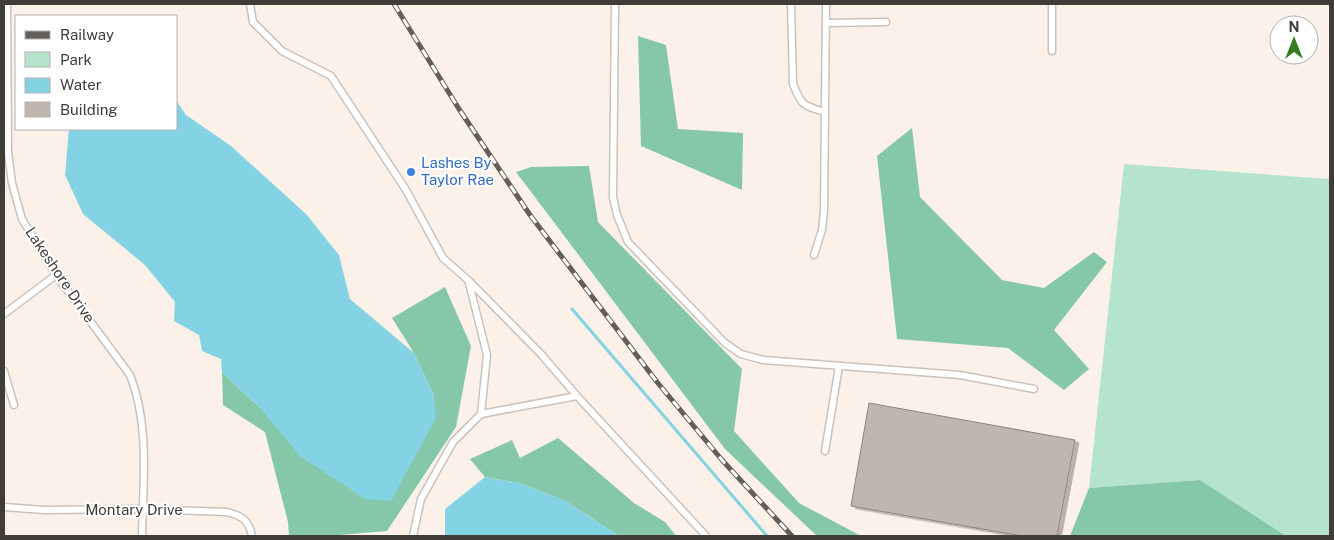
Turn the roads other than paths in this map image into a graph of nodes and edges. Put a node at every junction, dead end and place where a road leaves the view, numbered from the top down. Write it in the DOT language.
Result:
graph roads {
  1 [pos="7,4"];
  2 [pos="250,4"];
  3 [pos="614,4"];
  4 [pos="791,4"];
  5 [pos="826,4"];
  6 [pos="1052,4"];
  7 [pos="886,22"];
  8 [pos="826,23"];
  9 [pos="1052,51"];
  10 [pos="825,112"];
  11 [pos="814,255"];
  12 [pos="56,275"];
  13 [pos="468,281"];
  14 [pos="4,314"];
  15 [pos="839,366"];
  16 [pos="4,371"];
  17 [pos="1034,389"];
  18 [pos="577,396"];
  19 [pos="14,405"];
  20 [pos="481,414"];
  21 [pos="825,451"];
  22 [pos="4,507"];
  23 [pos="143,508"];
  24 [pos="142,536"];
  25 [pos="252,536"];
  26 [pos="413,536"];
  27 [pos="706,536"];
  1 -- 12 [label="lane, Lakeshore Drive"];
  2 -- 13 [label="lane"];
  3 -- 15 [label="lane"];
  4 -- 10 [label="lane"];
  5 -- 8 [label="lane"];
  6 -- 9 [label="lane"];
  7 -- 8 [label="lane"];
  8 -- 10 [label="lane"];
  10 -- 11 [label="lane"];
  12 -- 14 [label="lane"];
  12 -- 23 [label="lane, Lakeshore Drive"];
  13 -- 18 [label="lane"];
  13 -- 20 [label="lane"];
  15 -- 17 [label="lane"];
  15 -- 21 [label="lane"];
  16 -- 19 [label="lane"];
  18 -- 20 [label="lane"];
  18 -- 27 [label="lane"];
  20 -- 26 [label="lane"];
  22 -- 23 [label="lane, Montary Drive"];
  23 -- 24 [label="lane, Lakeshore Drive"];
  23 -- 25 [label="lane, Montary Drive"];
}
